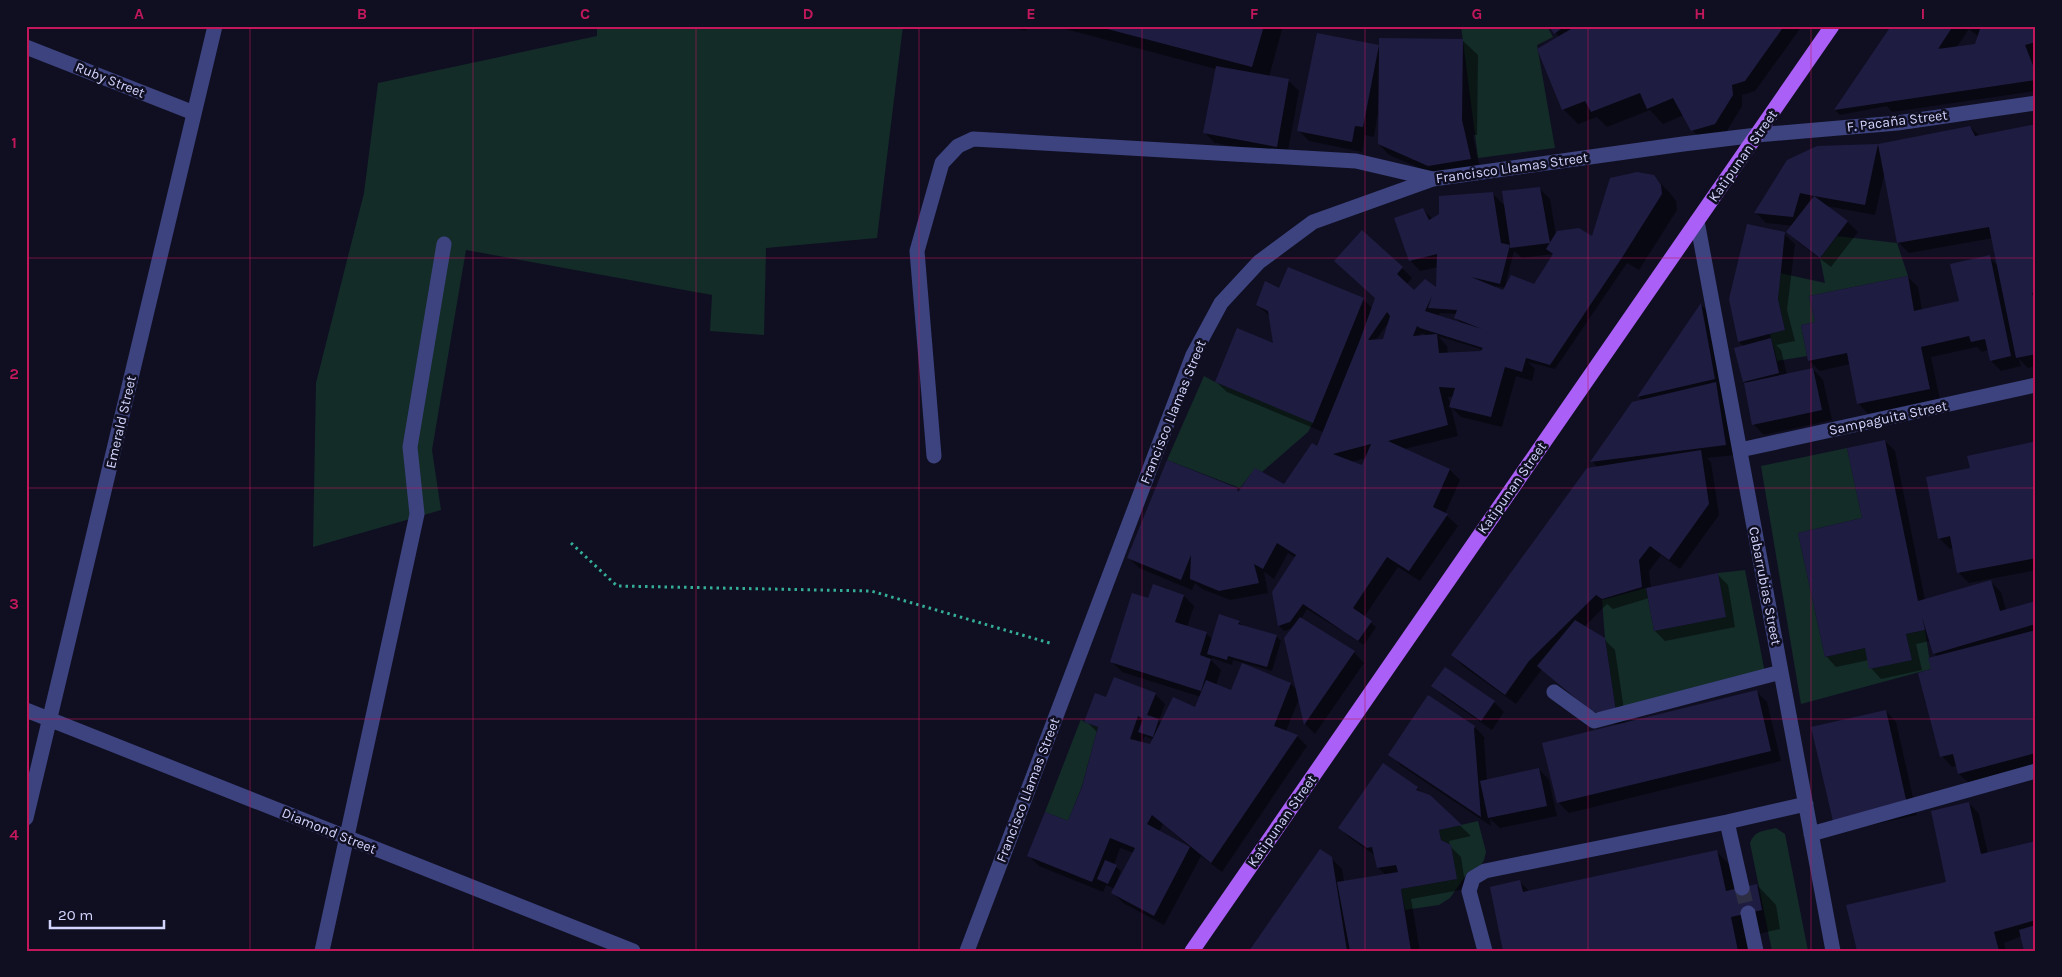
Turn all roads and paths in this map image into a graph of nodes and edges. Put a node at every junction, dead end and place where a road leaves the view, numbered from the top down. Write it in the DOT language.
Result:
graph roads {
  1 [pos="215,26"];
  2 [pos="1832,26"];
  3 [pos="26,47"];
  4 [pos="2036,103"];
  5 [pos="194,114"];
  6 [pos="1757,135"];
  7 [pos="1433,178"];
  8 [pos="1697,222"];
  9 [pos="444,244"];
  10 [pos="2036,385"];
  11 [pos="1740,450"];
  12 [pos="934,456"];
  13 [pos="571,543"];
  14 [pos="1080,652"];
  15 [pos="1782,672"];
  16 [pos="1554,692"];
  17 [pos="26,710"];
  18 [pos="50,720"];
  19 [pos="2036,771"];
  20 [pos="1806,804"];
  21 [pos="26,818"];
  22 [pos="1727,822"];
  23 [pos="1812,834"];
  24 [pos="346,837"];
  25 [pos="1742,888"];
  26 [pos="1748,913"];
  27 [pos="322,951"];
  28 [pos="633,951"];
  29 [pos="967,951"];
  30 [pos="1192,951"];
  31 [pos="1485,951"];
  32 [pos="1756,951"];
  33 [pos="1833,951"];
  1 -- 5 [label="street, Emerald Street"];
  2 -- 6 [label="main road, Katipunan Street"];
  3 -- 5 [label="street, Ruby Street"];
  4 -- 6 [label="street, F. Pacaña Street"];
  5 -- 18 [label="street, Emerald Street"];
  6 -- 7 [label="street, Francisco Llamas Street"];
  6 -- 8 [label="main road, Katipunan Street"];
  7 -- 12 [label="street"];
  7 -- 14 [label="street, Francisco Llamas Street"];
  8 -- 11 [label="street, Cabarrubias Street"];
  8 -- 30 [label="main road, Katipunan Street"];
  9 -- 24 [label="street"];
  10 -- 11 [label="street, Sampaguita Street"];
  11 -- 15 [label="street, Cabarrubias Street"];
  13 -- 14 [label="path"];
  14 -- 29 [label="street, Francisco Llamas Street"];
  15 -- 16 [label="street"];
  15 -- 20 [label="street, Cabarrubias Street"];
  17 -- 18 [label="street, Diamond Street"];
  18 -- 21 [label="street, Emerald Street"];
  18 -- 24 [label="street, Diamond Street"];
  19 -- 23 [label="street"];
  20 -- 22 [label="street"];
  20 -- 23 [label="street, Cabarrubias Street"];
  22 -- 25 [label="street"];
  22 -- 31 [label="street"];
  23 -- 33 [label="street, Cabarrubias Street"];
  24 -- 27 [label="street"];
  24 -- 28 [label="street, Diamond Street"];
  26 -- 32 [label="street"];
}
